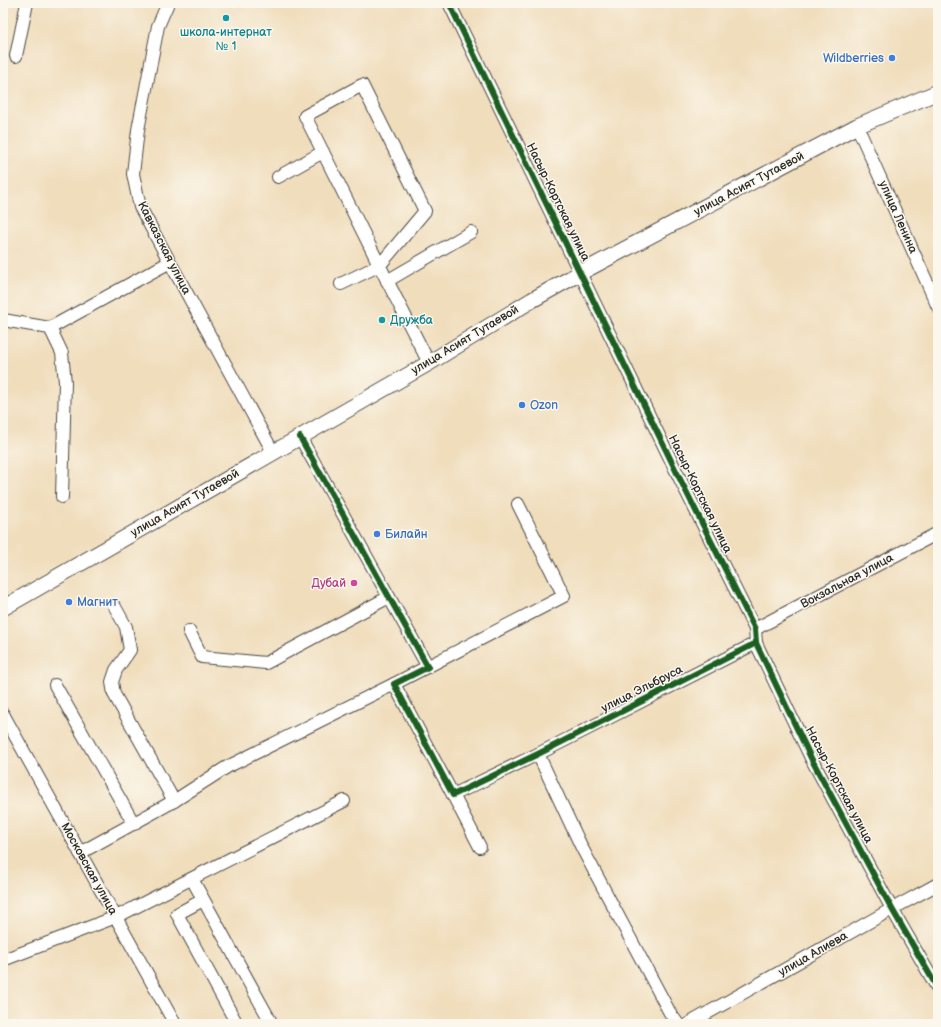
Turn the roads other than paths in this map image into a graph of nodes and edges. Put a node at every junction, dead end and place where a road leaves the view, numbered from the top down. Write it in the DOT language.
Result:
graph roads {
  1 [pos="27,3"];
  2 [pos="168,3"];
  3 [pos="449,3"];
  4 [pos="16,56"];
  5 [pos="938,92"];
  6 [pos="858,126"];
  7 [pos="323,152"];
  8 [pos="278,177"];
  9 [pos="471,232"];
  10 [pos="170,262"];
  11 [pos="380,265"];
  12 [pos="580,273"];
  13 [pos="387,281"];
  14 [pos="341,284"];
  15 [pos="938,307"];
  16 [pos="3,320"];
  17 [pos="50,328"];
  18 [pos="429,363"];
  19 [pos="300,437"];
  20 [pos="273,452"];
  21 [pos="62,497"];
  22 [pos="518,504"];
  23 [pos="938,533"];
  24 [pos="389,597"];
  25 [pos="3,608"];
  26 [pos="115,608"];
  27 [pos="755,629"];
  28 [pos="188,631"];
  29 [pos="756,643"];
  30 [pos="428,667"];
  31 [pos="394,684"];
  32 [pos="55,685"];
  33 [pos="3,714"];
  34 [pos="538,754"];
  35 [pos="453,795"];
  36 [pos="174,801"];
  37 [pos="344,801"];
  38 [pos="134,824"];
  39 [pos="480,847"];
  40 [pos="80,853"];
  41 [pos="192,879"];
  42 [pos="938,884"];
  43 [pos="203,900"];
  44 [pos="892,909"];
  45 [pos="116,917"];
  46 [pos="3,960"];
  47 [pos="938,989"];
  48 [pos="175,1024"];
  49 [pos="237,1024"];
  50 [pos="272,1024"];
  51 [pos="678,1024"];
  52 [pos="688,1024"];
  1 -- 4 [label="street"];
  2 -- 10 [label="street, Кавказская улица"];
  3 -- 12 [label="street, Насыр-Кортская улица"];
  5 -- 6 [label="main road, улица Асият Тутаевой"];
  6 -- 12 [label="main road, улица Асият Тутаевой"];
  6 -- 15 [label="street, улица Ленина"];
  7 -- 8 [label="street"];
  7 -- 11 [label="street"];
  7 -- 11 [label="street"];
  9 -- 13 [label="street"];
  10 -- 17 [label="street"];
  10 -- 20 [label="street, Кавказская улица"];
  11 -- 13 [label="street"];
  11 -- 14 [label="street"];
  12 -- 18 [label="main road, улица Асият Тутаевой"];
  12 -- 27 [label="street, Насыр-Кортская улица"];
  13 -- 18 [label="street"];
  16 -- 17 [label="street"];
  17 -- 21 [label="street"];
  18 -- 19 [label="main road, улица Асият Тутаевой"];
  19 -- 20 [label="main road, улица Асият Тутаевой"];
  19 -- 24 [label="street"];
  20 -- 25 [label="main road, улица Асият Тутаевой"];
  22 -- 30 [label="street"];
  23 -- 27 [label="street, Вокзальная улица"];
  24 -- 28 [label="street"];
  24 -- 30 [label="street"];
  26 -- 36 [label="street"];
  27 -- 29 [label="street, Насыр-Кортская улица"];
  29 -- 34 [label="street, улица Эльбруса"];
  29 -- 44 [label="street, Насыр-Кортская улица"];
  30 -- 31 [label="street"];
  31 -- 35 [label="street"];
  31 -- 36 [label="street"];
  32 -- 38 [label="street"];
  33 -- 40 [label="street, Московская улица"];
  34 -- 35 [label="street, улица Эльбруса"];
  34 -- 51 [label="street"];
  35 -- 39 [label="street"];
  36 -- 38 [label="street"];
  37 -- 41 [label="street"];
  38 -- 40 [label="street"];
  40 -- 45 [label="street, Московская улица"];
  41 -- 43 [label="street"];
  41 -- 45 [label="street"];
  42 -- 44 [label="street, улица Алиева"];
  43 -- 49 [label="street"];
  43 -- 50 [label="street"];
  44 -- 47 [label="street, Насыр-Кортская улица"];
  44 -- 52 [label="street, улица Алиева"];
  45 -- 46 [label="street"];
  45 -- 48 [label="street, Московская улица"];
}
